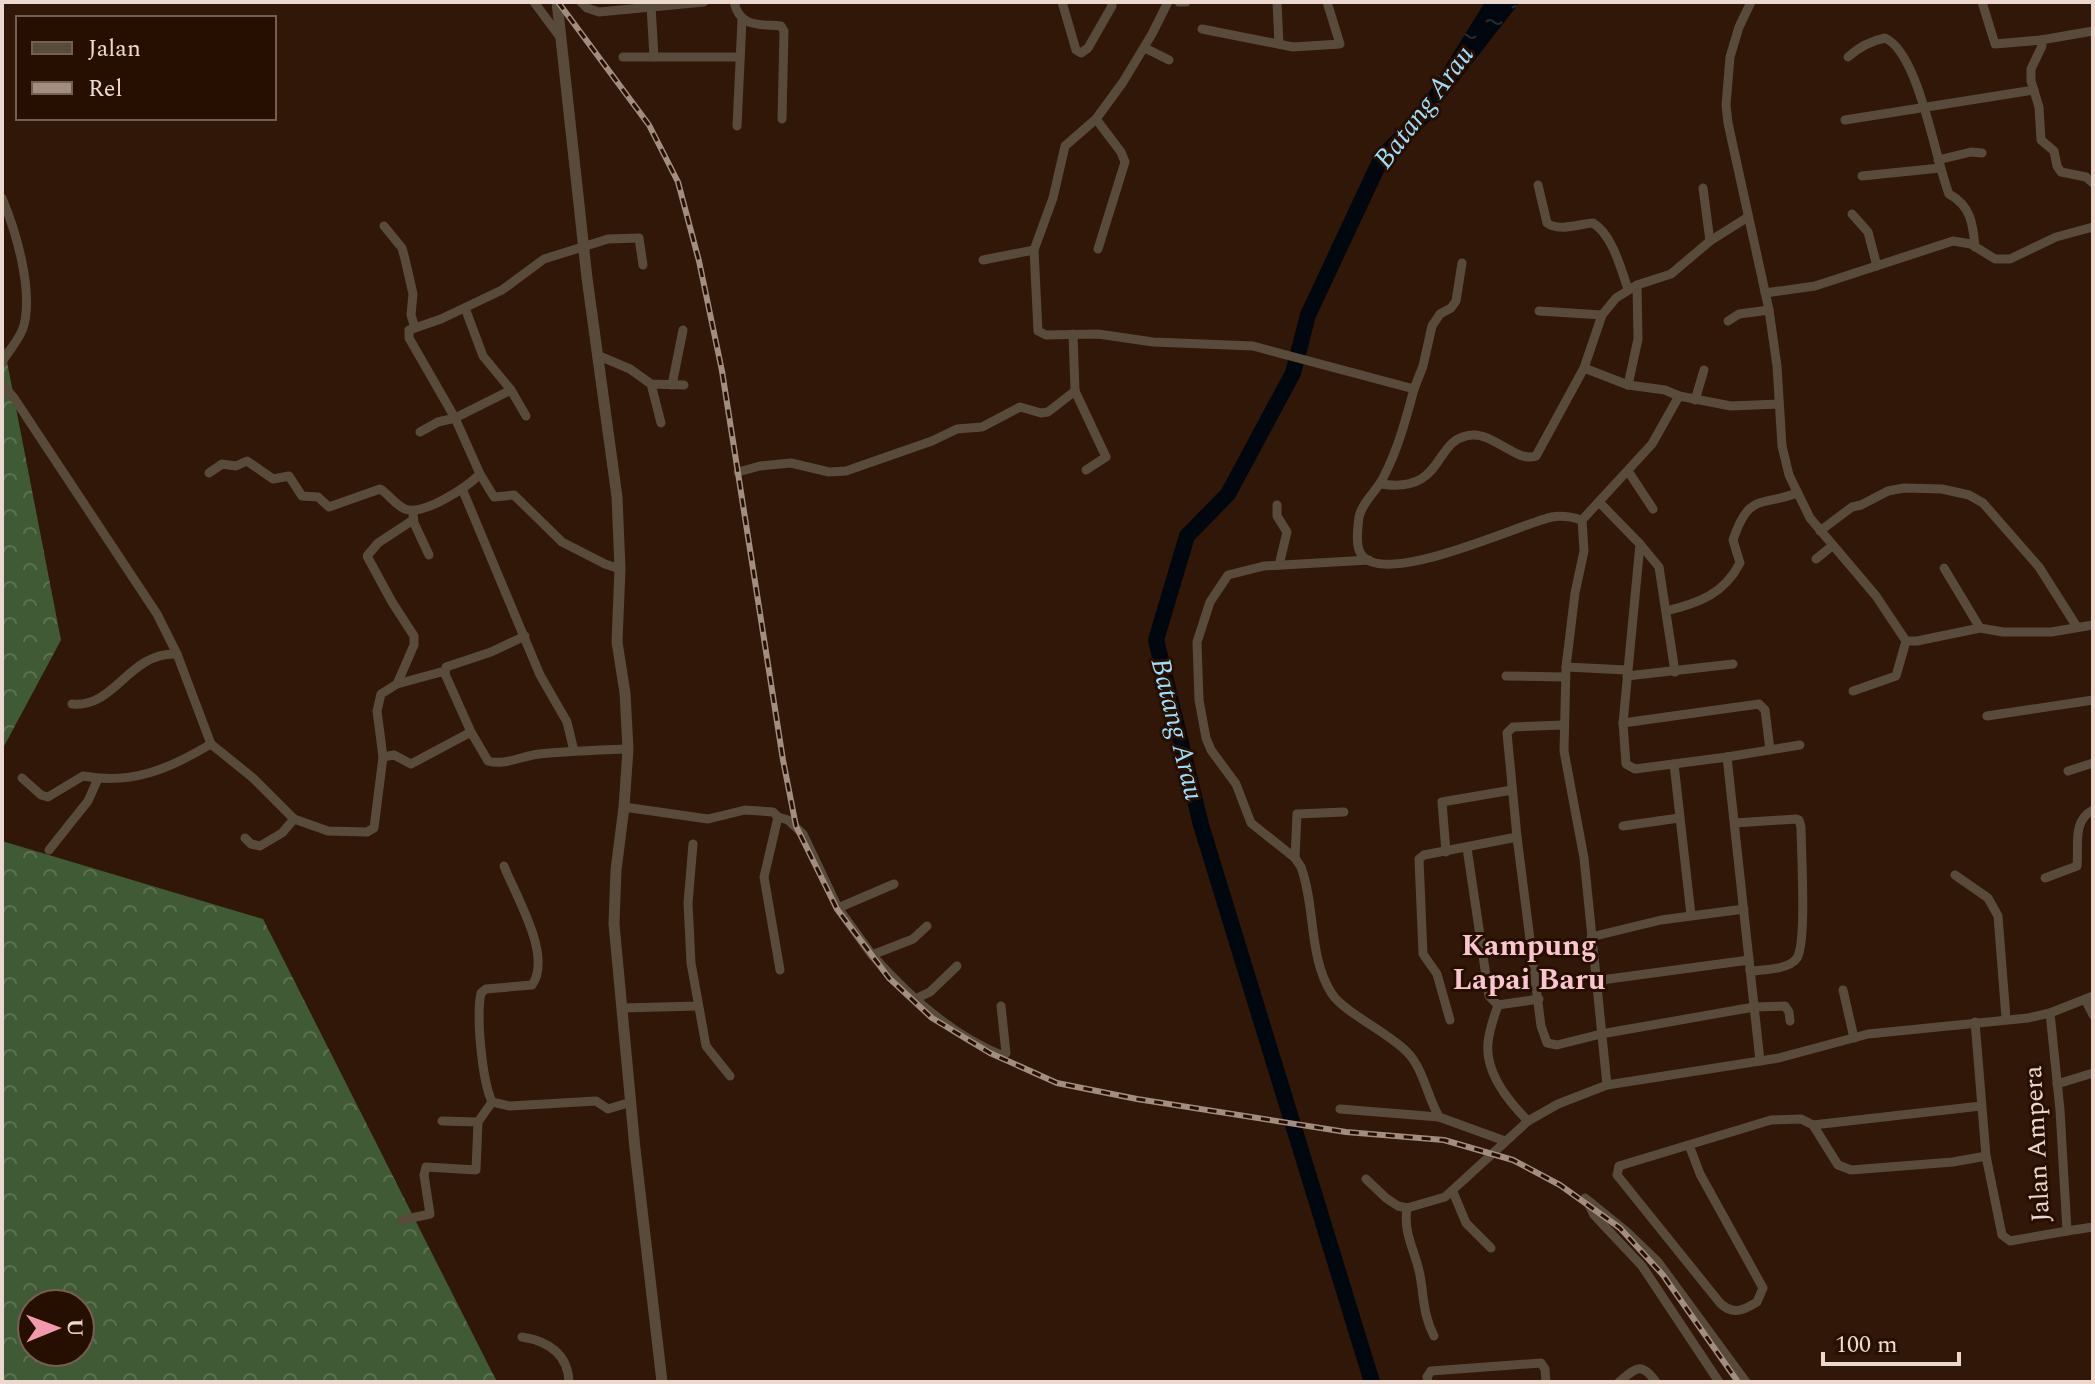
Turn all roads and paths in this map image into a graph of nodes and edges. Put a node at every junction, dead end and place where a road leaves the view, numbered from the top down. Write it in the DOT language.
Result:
graph roads {
  1 [pos="534,2"];
  2 [pos="557,2"];
  3 [pos="581,2"];
  4 [pos="704,2"];
  5 [pos="734,2"];
  6 [pos="1062,2"];
  7 [pos="1168,2"];
  8 [pos="1179,2"];
  9 [pos="1186,2"];
  10 [pos="1277,2"];
  11 [pos="1327,2"];
  12 [pos="1751,2"];
  13 [pos="1982,2"];
  14 [pos="1113,3"];
  15 [pos="651,6"];
  16 [pos="742,20"];
  17 [pos="1202,29"];
  18 [pos="2093,31"];
  19 [pos="560,37"];
  20 [pos="2041,40"];
  21 [pos="1279,44"];
  22 [pos="1145,48"];
  23 [pos="623,57"];
  24 [pos="654,57"];
  25 [pos="740,57"];
  26 [pos="1848,57"];
  27 [pos="1169,60"];
  28 [pos="2034,90"];
  29 [pos="1924,106"];
  30 [pos="782,119"];
  31 [pos="1096,119"];
  32 [pos="1845,120"];
  33 [pos="737,126"];
  34 [pos="1982,153"];
  35 [pos="1939,164"];
  36 [pos="1862,176"];
  37 [pos="2093,183"];
  38 [pos="1538,185"];
  39 [pos="1703,188"];
  40 [pos="2,198"];
  41 [pos="1852,214"];
  42 [pos="1748,217"];
  43 [pos="384,226"];
  44 [pos="2093,227"];
  45 [pos="1710,241"];
  46 [pos="585,246"];
  47 [pos="1975,247"];
  48 [pos="1098,249"];
  49 [pos="1034,250"];
  50 [pos="983,260"];
  51 [pos="1462,263"];
  52 [pos="643,265"];
  53 [pos="1877,266"];
  54 [pos="1632,287"];
  55 [pos="1765,293"];
  56 [pos="465,308"];
  57 [pos="1769,310"];
  58 [pos="1539,311"];
  59 [pos="1602,315"];
  60 [pos="1728,321"];
  61 [pos="415,328"];
  62 [pos="683,330"];
  63 [pos="1073,334"];
  64 [pos="597,355"];
  65 [pos="2,362"];
  66 [pos="1584,368"];
  67 [pos="1704,370"];
  68 [pos="2,384"];
  69 [pos="651,384"];
  70 [pos="672,385"];
  71 [pos="684,385"];
  72 [pos="1628,385"];
  73 [pos="1414,389"];
  74 [pos="511,390"];
  75 [pos="1075,391"];
  76 [pos="1679,396"];
  77 [pos="1695,400"];
  78 [pos="1779,404"];
  79 [pos="526,416"];
  80 [pos="455,418"];
  81 [pos="661,423"];
  82 [pos="420,432"];
  83 [pos="1086,470"];
  84 [pos="1628,471"];
  85 [pos="738,472"];
  86 [pos="209,473"];
  87 [pos="480,474"];
  88 [pos="1381,484"];
  89 [pos="463,491"];
  90 [pos="1797,493"];
  91 [pos="1599,502"];
  92 [pos="1277,505"];
  93 [pos="1653,509"];
  94 [pos="413,515"];
  95 [pos="1582,520"];
  96 [pos="1820,531"];
  97 [pos="1640,544"];
  98 [pos="1832,546"];
  99 [pos="429,555"];
  100 [pos="1816,559"];
  101 [pos="1369,560"];
  102 [pos="1279,565"];
  103 [pos="1944,568"];
  104 [pos="620,569"];
  105 [pos="1666,611"];
  106 [pos="2093,625"];
  107 [pos="2077,627"];
  108 [pos="1980,628"];
  109 [pos="525,636"];
  110 [pos="1906,641"];
  111 [pos="177,654"];
  112 [pos="1733,664"];
  113 [pos="1566,672"];
  114 [pos="1675,672"];
  115 [pos="1627,673"];
  116 [pos="445,674"];
  117 [pos="1506,676"];
  118 [pos="397,684"];
  119 [pos="1853,691"];
  120 [pos="2093,700"];
  121 [pos="72,704"];
  122 [pos="1987,716"];
  123 [pos="1623,723"];
  124 [pos="1563,725"];
  125 [pos="471,732"];
  126 [pos="211,744"];
  127 [pos="1800,745"];
  128 [pos="628,749"];
  129 [pos="1770,750"];
  130 [pos="574,751"];
  131 [pos="383,757"];
  132 [pos="1727,757"];
  133 [pos="2093,763"];
  134 [pos="1674,764"];
  135 [pos="2068,771"];
  136 [pos="22,778"];
  137 [pos="97,781"];
  138 [pos="1512,790"];
  139 [pos="624,807"];
  140 [pos="2093,810"];
  141 [pos="1344,812"];
  142 [pos="778,817"];
  143 [pos="1679,818"];
  144 [pos="294,819"];
  145 [pos="1735,823"];
  146 [pos="1623,826"];
  147 [pos="1517,837"];
  148 [pos="245,838"];
  149 [pos="693,844"];
  150 [pos="1467,848"];
  151 [pos="49,850"];
  152 [pos="1446,852"];
  153 [pos="1295,858"];
  154 [pos="504,866"];
  155 [pos="1955,875"];
  156 [pos="2045,878"];
  157 [pos="894,884"];
  158 [pos="838,908"];
  159 [pos="1744,909"];
  160 [pos="1691,915"];
  161 [pos="927,926"];
  162 [pos="1591,937"];
  163 [pos="873,956"];
  164 [pos="1750,965"];
  165 [pos="957,966"];
  166 [pos="780,970"];
  167 [pos="1594,981"];
  168 [pos="1843,990"];
  169 [pos="2089,997"];
  170 [pos="915,999"];
  171 [pos="1539,999"];
  172 [pos="1498,1005"];
  173 [pos="698,1006"];
  174 [pos="1001,1006"];
  175 [pos="1754,1007"];
  176 [pos="623,1008"];
  177 [pos="2050,1013"];
  178 [pos="2093,1015"];
  179 [pos="2006,1018"];
  180 [pos="1450,1020"];
  181 [pos="1790,1021"];
  182 [pos="1975,1022"];
  183 [pos="1601,1034"];
  184 [pos="1854,1038"];
  185 [pos="1760,1061"];
  186 [pos="2093,1073"];
  187 [pos="730,1076"];
  188 [pos="2057,1084"];
  189 [pos="1607,1085"];
  190 [pos="492,1102"];
  191 [pos="631,1102"];
  192 [pos="1981,1106"];
  193 [pos="1340,1109"];
  194 [pos="1439,1117"];
  195 [pos="442,1121"];
  196 [pos="1528,1121"];
  197 [pos="478,1122"];
  198 [pos="1813,1125"];
  199 [pos="1505,1141"];
  200 [pos="1689,1145"];
  201 [pos="1986,1156"];
  202 [pos="1366,1179"];
  203 [pos="1453,1192"];
  204 [pos="1407,1208"];
  205 [pos="402,1220"];
  206 [pos="2093,1227"];
  207 [pos="2067,1231"];
  208 [pos="1491,1248"];
  209 [pos="1434,1336"];
  210 [pos="522,1337"];
  211 [pos="569,1382"];
  212 [pos="662,1382"];
  213 [pos="1428,1382"];
  214 [pos="1546,1382"];
  215 [pos="1619,1382"];
  216 [pos="1656,1382"];
  217 [pos="1719,1382"];
  218 [pos="1746,1382"];
  1 -- 19 [label="street"];
  2 -- 19 [label="street"];
  3 -- 15 [label="street"];
  4 -- 15 [label="street"];
  5 -- 16 [label="street"];
  6 -- 14 [label="street"];
  7 -- 22 [label="street"];
  8 -- 9 [label="street"];
  10 -- 21 [label="street"];
  11 -- 21 [label="street"];
  12 -- 42 [label="street"];
  13 -- 20 [label="street"];
  15 -- 24 [label="street"];
  16 -- 25 [label="street"];
  16 -- 30 [label="street"];
  17 -- 21 [label="street"];
  18 -- 20 [label="street"];
  19 -- 46 [label="street"];
  20 -- 28 [label="street"];
  22 -- 27 [label="street"];
  22 -- 31 [label="street"];
  23 -- 24 [label="street"];
  24 -- 25 [label="street"];
  25 -- 33 [label="street"];
  26 -- 29 [label="street"];
  28 -- 29 [label="street"];
  28 -- 37 [label="street"];
  29 -- 32 [label="street"];
  29 -- 35 [label="street"];
  31 -- 48 [label="street"];
  31 -- 49 [label="street"];
  34 -- 35 [label="street"];
  35 -- 36 [label="street"];
  35 -- 47 [label="street"];
  38 -- 54 [label="street"];
  39 -- 45 [label="street"];
  40 -- 65 [label="street"];
  41 -- 53 [label="street"];
  42 -- 45 [label="street"];
  42 -- 55 [label="street"];
  43 -- 61 [label="street"];
  44 -- 47 [label="street"];
  45 -- 54 [label="street"];
  46 -- 52 [label="street"];
  46 -- 56 [label="street"];
  46 -- 64 [label="street"];
  47 -- 53 [label="street"];
  49 -- 50 [label="street"];
  49 -- 63 [label="street"];
  51 -- 73 [label="street"];
  53 -- 55 [label="street"];
  54 -- 59 [label="street"];
  54 -- 72 [label="street"];
  55 -- 57 [label="street"];
  56 -- 61 [label="street"];
  56 -- 74 [label="street"];
  57 -- 60 [label="street"];
  57 -- 78 [label="street"];
  58 -- 59 [label="street"];
  59 -- 66 [label="street"];
  61 -- 80 [label="street"];
  62 -- 70 [label="street"];
  63 -- 73 [label="street"];
  63 -- 75 [label="street"];
  64 -- 69 [label="street"];
  64 -- 104 [label="street"];
  66 -- 72 [label="street"];
  66 -- 88 [label="street"];
  67 -- 77 [label="street"];
  68 -- 111 [label="street"];
  69 -- 70 [label="street"];
  69 -- 81 [label="street"];
  70 -- 71 [label="street"];
  72 -- 76 [label="street"];
  73 -- 88 [label="street"];
  74 -- 79 [label="street"];
  74 -- 80 [label="street"];
  75 -- 83 [label="street"];
  75 -- 85 [label="street"];
  76 -- 77 [label="street"];
  76 -- 84 [label="street"];
  77 -- 78 [label="street"];
  78 -- 90 [label="street"];
  80 -- 82 [label="street"];
  80 -- 87 [label="street"];
  84 -- 91 [label="street"];
  84 -- 93 [label="street"];
  86 -- 94 [label="street"];
  87 -- 89 [label="street"];
  87 -- 104 [label="street"];
  88 -- 101 [label="street"];
  89 -- 94 [label="street"];
  89 -- 109 [label="street"];
  90 -- 96 [label="street"];
  90 -- 105 [label="street"];
  91 -- 95 [label="street"];
  91 -- 97 [label="street"];
  92 -- 102 [label="street"];
  94 -- 99 [label="street"];
  94 -- 118 [label="street"];
  95 -- 101 [label="street"];
  95 -- 113 [label="street"];
  96 -- 98 [label="street"];
  96 -- 107 [label="street"];
  97 -- 105 [label="street"];
  97 -- 115 [label="street"];
  98 -- 100 [label="street"];
  98 -- 110 [label="street"];
  101 -- 102 [label="street"];
  102 -- 153 [label="street"];
  103 -- 108 [label="street"];
  104 -- 128 [label="street"];
  105 -- 114 [label="street"];
  106 -- 107 [label="street"];
  107 -- 108 [label="street"];
  108 -- 110 [label="street"];
  109 -- 116 [label="street"];
  109 -- 130 [label="street"];
  110 -- 119 [label="street"];
  111 -- 121 [label="street"];
  111 -- 126 [label="street"];
  112 -- 114 [label="street"];
  113 -- 115 [label="street"];
  113 -- 117 [label="street"];
  113 -- 124 [label="street"];
  114 -- 115 [label="street"];
  115 -- 123 [label="street"];
  116 -- 118 [label="street"];
  116 -- 125 [label="street"];
  118 -- 131 [label="street"];
  120 -- 122 [label="street"];
  123 -- 129 [label="street"];
  123 -- 134 [label="street"];
  124 -- 138 [label="street"];
  124 -- 162 [label="street"];
  125 -- 130 [label="street"];
  125 -- 131 [label="street"];
  126 -- 137 [label="street"];
  126 -- 144 [label="street"];
  127 -- 129 [label="street"];
  128 -- 130 [label="street"];
  128 -- 139 [label="street"];
  129 -- 132 [label="street"];
  131 -- 144 [label="street"];
  132 -- 134 [label="street"];
  132 -- 145 [label="street"];
  133 -- 135 [label="street"];
  134 -- 143 [label="street"];
  136 -- 137 [label="street"];
  137 -- 151 [label="street"];
  138 -- 147 [label="street"];
  138 -- 152 [label="street"];
  139 -- 142 [label="street"];
  139 -- 176 [label="street"];
  140 -- 156 [label="street"];
  141 -- 153 [label="street"];
  142 -- 158 [label="street"];
  142 -- 166 [label="street"];
  143 -- 146 [label="street"];
  143 -- 160 [label="street"];
  144 -- 148 [label="street"];
  145 -- 159 [label="street"];
  145 -- 164 [label="street"];
  147 -- 150 [label="street"];
  147 -- 171 [label="street"];
  149 -- 173 [label="street"];
  150 -- 152 [label="street"];
  150 -- 172 [label="street"];
  152 -- 180 [label="street"];
  153 -- 194 [label="street"];
  154 -- 190 [label="street"];
  155 -- 179 [label="street"];
  157 -- 158 [label="street"];
  158 -- 163 [label="street"];
  159 -- 160 [label="street"];
  159 -- 164 [label="street"];
  160 -- 162 [label="street"];
  161 -- 163 [label="street"];
  162 -- 167 [label="street"];
  163 -- 170 [label="street"];
  164 -- 167 [label="street"];
  164 -- 175 [label="street"];
  165 -- 170 [label="street"];
  167 -- 183 [label="street"];
  168 -- 184 [label="street"];
  169 -- 177 [label="street"];
  169 -- 178 [label="street"];
  170 -- 174 [label="street"];
  171 -- 172 [label="street"];
  171 -- 183 [label="street"];
  172 -- 196 [label="street"];
  173 -- 176 [label="street"];
  173 -- 187 [label="street"];
  175 -- 181 [label="street"];
  175 -- 183 [label="street"];
  175 -- 185 [label="street"];
  176 -- 191 [label="street"];
  177 -- 179 [label="street"];
  177 -- 188 [label="street, Jalan Ampera"];
  179 -- 182 [label="street"];
  182 -- 184 [label="street"];
  182 -- 192 [label="street, Jalan Ampera"];
  183 -- 189 [label="street"];
  184 -- 185 [label="street"];
  185 -- 189 [label="street"];
  186 -- 188 [label="street"];
  188 -- 207 [label="street, Jalan Ampera"];
  189 -- 196 [label="street"];
  190 -- 191 [label="street"];
  190 -- 197 [label="street"];
  191 -- 212 [label="street"];
  192 -- 198 [label="street"];
  192 -- 201 [label="street, Jalan Ampera"];
  193 -- 194 [label="street"];
  194 -- 199 [label="street"];
  195 -- 197 [label="street"];
  196 -- 199 [label="street"];
  197 -- 205 [label="street"];
  198 -- 200 [label="street"];
  198 -- 201 [label="street"];
  199 -- 203 [label="street"];
  200 -- 200 [label="street"];
  201 -- 207 [label="street, Jalan Ampera"];
  202 -- 204 [label="street"];
  203 -- 204 [label="street"];
  203 -- 208 [label="street"];
  204 -- 209 [label="street"];
  206 -- 207 [label="street"];
  210 -- 211 [label="street"];
  213 -- 214 [label="street"];
  215 -- 216 [label="street"];
  217 -- 218 [label="street"];
}
